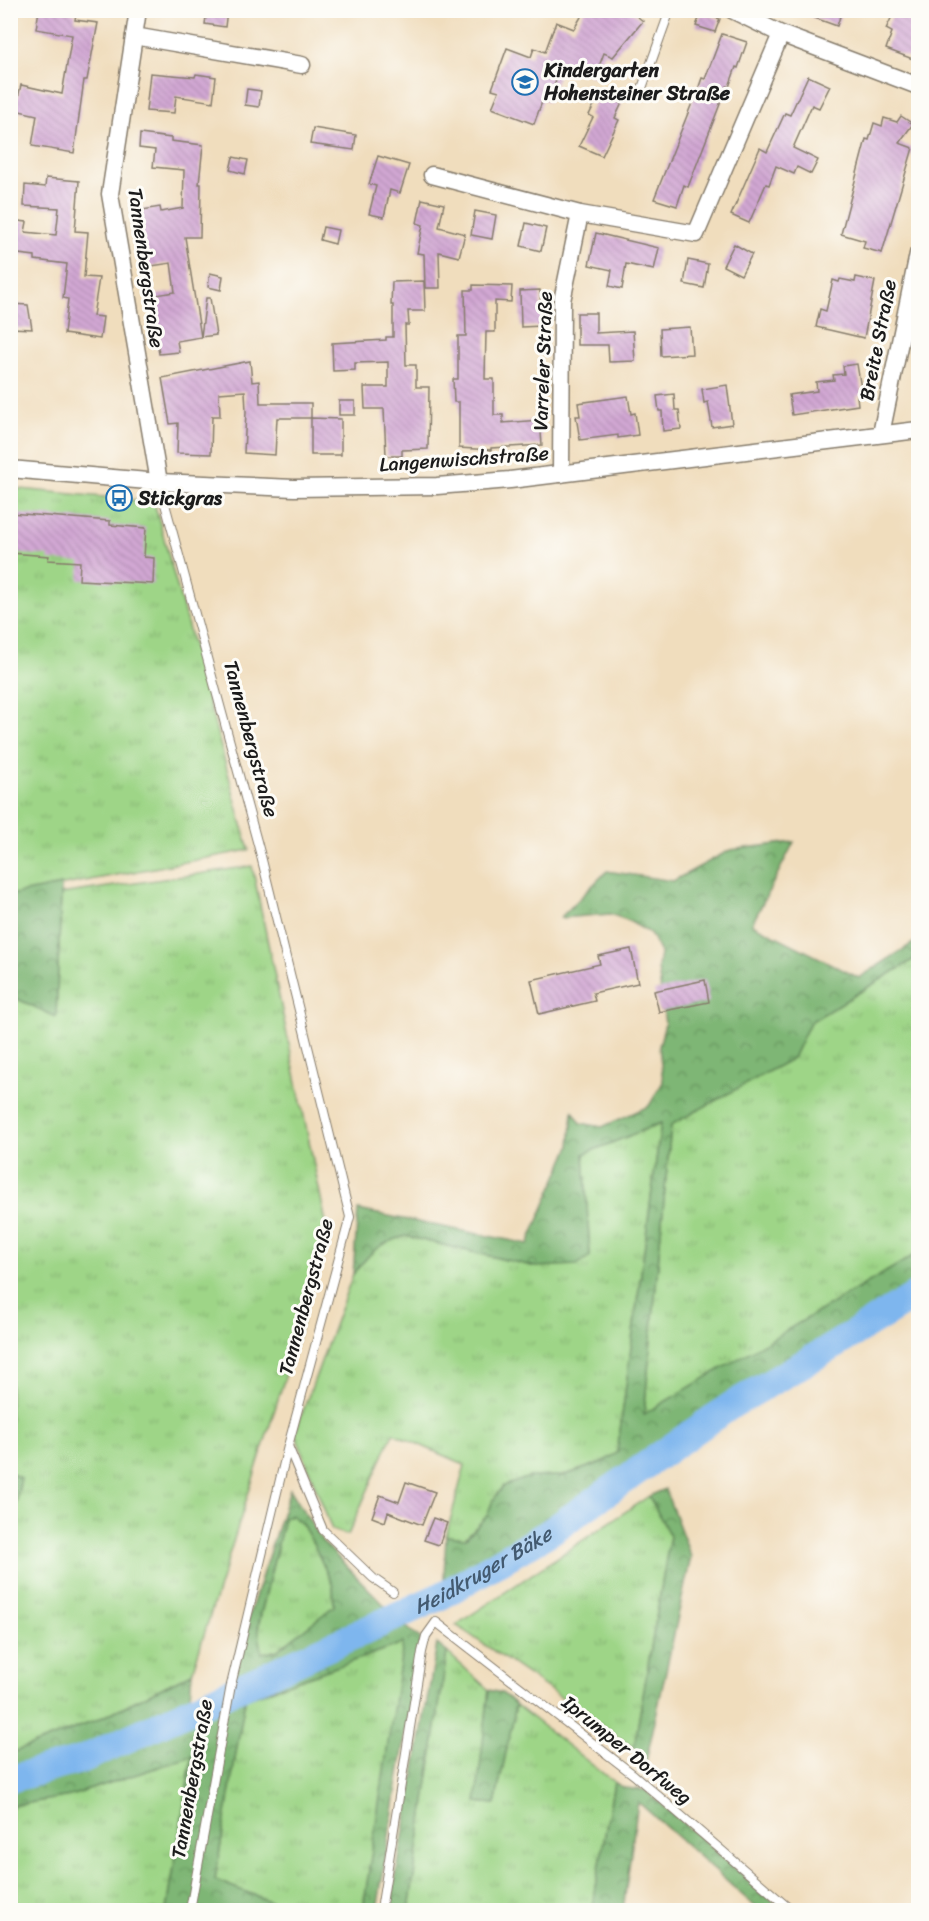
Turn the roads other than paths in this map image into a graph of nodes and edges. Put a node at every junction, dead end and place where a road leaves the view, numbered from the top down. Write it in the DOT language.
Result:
graph roads {
  1 [pos="138,10"];
  2 [pos="670,10"];
  3 [pos="732,10"];
  4 [pos="781,34"];
  5 [pos="134,36"];
  6 [pos="302,65"];
  7 [pos="918,86"];
  8 [pos="641,91"];
  9 [pos="432,175"];
  10 [pos="580,214"];
  11 [pos="918,254"];
  12 [pos="918,430"];
  13 [pos="881,434"];
  14 [pos="10,469"];
  15 [pos="561,474"];
  16 [pos="159,482"];
  17 [pos="288,1446"];
  18 [pos="393,1592"];
  19 [pos="189,1911"];
  20 [pos="381,1911"];
  21 [pos="791,1911"];
  1 -- 5 [label="street, Tannenbergstraße"];
  2 -- 8 [label="lane"];
  3 -- 4 [label="street"];
  4 -- 7 [label="street"];
  4 -- 10 [label="street"];
  5 -- 6 [label="street"];
  5 -- 16 [label="street, Tannenbergstraße"];
  9 -- 10 [label="street"];
  10 -- 15 [label="street, Varreler Straße"];
  11 -- 13 [label="street, Breite Straße"];
  12 -- 13 [label="street, Langenwischstraße"];
  13 -- 15 [label="street, Langenwischstraße"];
  14 -- 16 [label="street, Langenwischstraße"];
  15 -- 16 [label="street, Langenwischstraße"];
  16 -- 17 [label="lane, Tannenbergstraße"];
  17 -- 18 [label="lane"];
  17 -- 19 [label="lane, Tannenbergstraße"];
  20 -- 21 [label="lane, Iprumper Dorfweg"];
}
